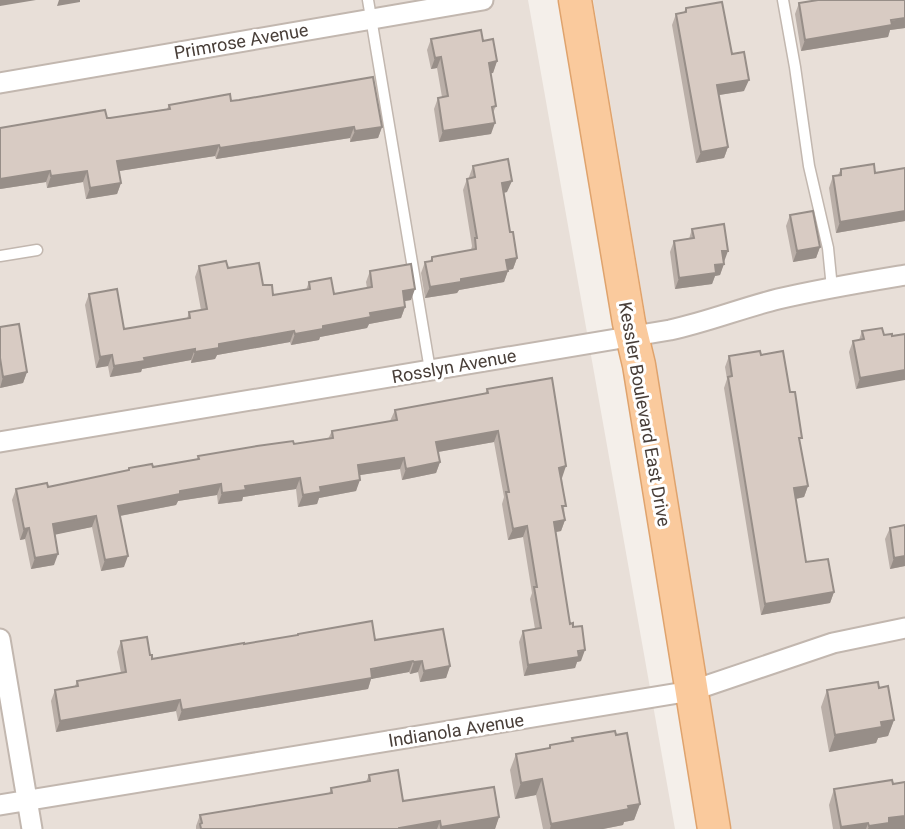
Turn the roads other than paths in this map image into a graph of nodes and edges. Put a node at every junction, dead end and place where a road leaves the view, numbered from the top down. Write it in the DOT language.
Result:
graph roads {
  1 [pos="482,0"];
  2 [pos="575,0"];
  3 [pos="783,0"];
  4 [pos="370,10"];
  5 [pos="0,83"];
  6 [pos="37,250"];
  7 [pos="0,256"];
  8 [pos="905,275"];
  9 [pos="832,288"];
  10 [pos="633,336"];
  11 [pos="430,370"];
  12 [pos="0,442"];
  13 [pos="905,628"];
  14 [pos="0,639"];
  15 [pos="691,691"];
  16 [pos="27,801"];
  17 [pos="0,805"];
  18 [pos="32,829"];
  19 [pos="714,829"];
  1 -- 4 [label="street, Primrose Avenue"];
  2 -- 10 [label="main road, Kessler Boulevard East Drive"];
  3 -- 9 [label="lane"];
  4 -- 5 [label="street, Primrose Avenue"];
  4 -- 11 [label="lane"];
  6 -- 7 [label="lane"];
  8 -- 9 [label="street, Rosslyn Avenue"];
  9 -- 10 [label="street, Rosslyn Avenue"];
  10 -- 11 [label="street, Rosslyn Avenue"];
  10 -- 15 [label="main road, Kessler Boulevard East Drive"];
  11 -- 12 [label="street, Rosslyn Avenue"];
  13 -- 15 [label="street, Indianola Avenue"];
  14 -- 16 [label="street"];
  15 -- 16 [label="street, Indianola Avenue"];
  15 -- 19 [label="main road, Kessler Boulevard East Drive"];
  16 -- 17 [label="street, Indianola Avenue"];
  16 -- 18 [label="street"];
}
